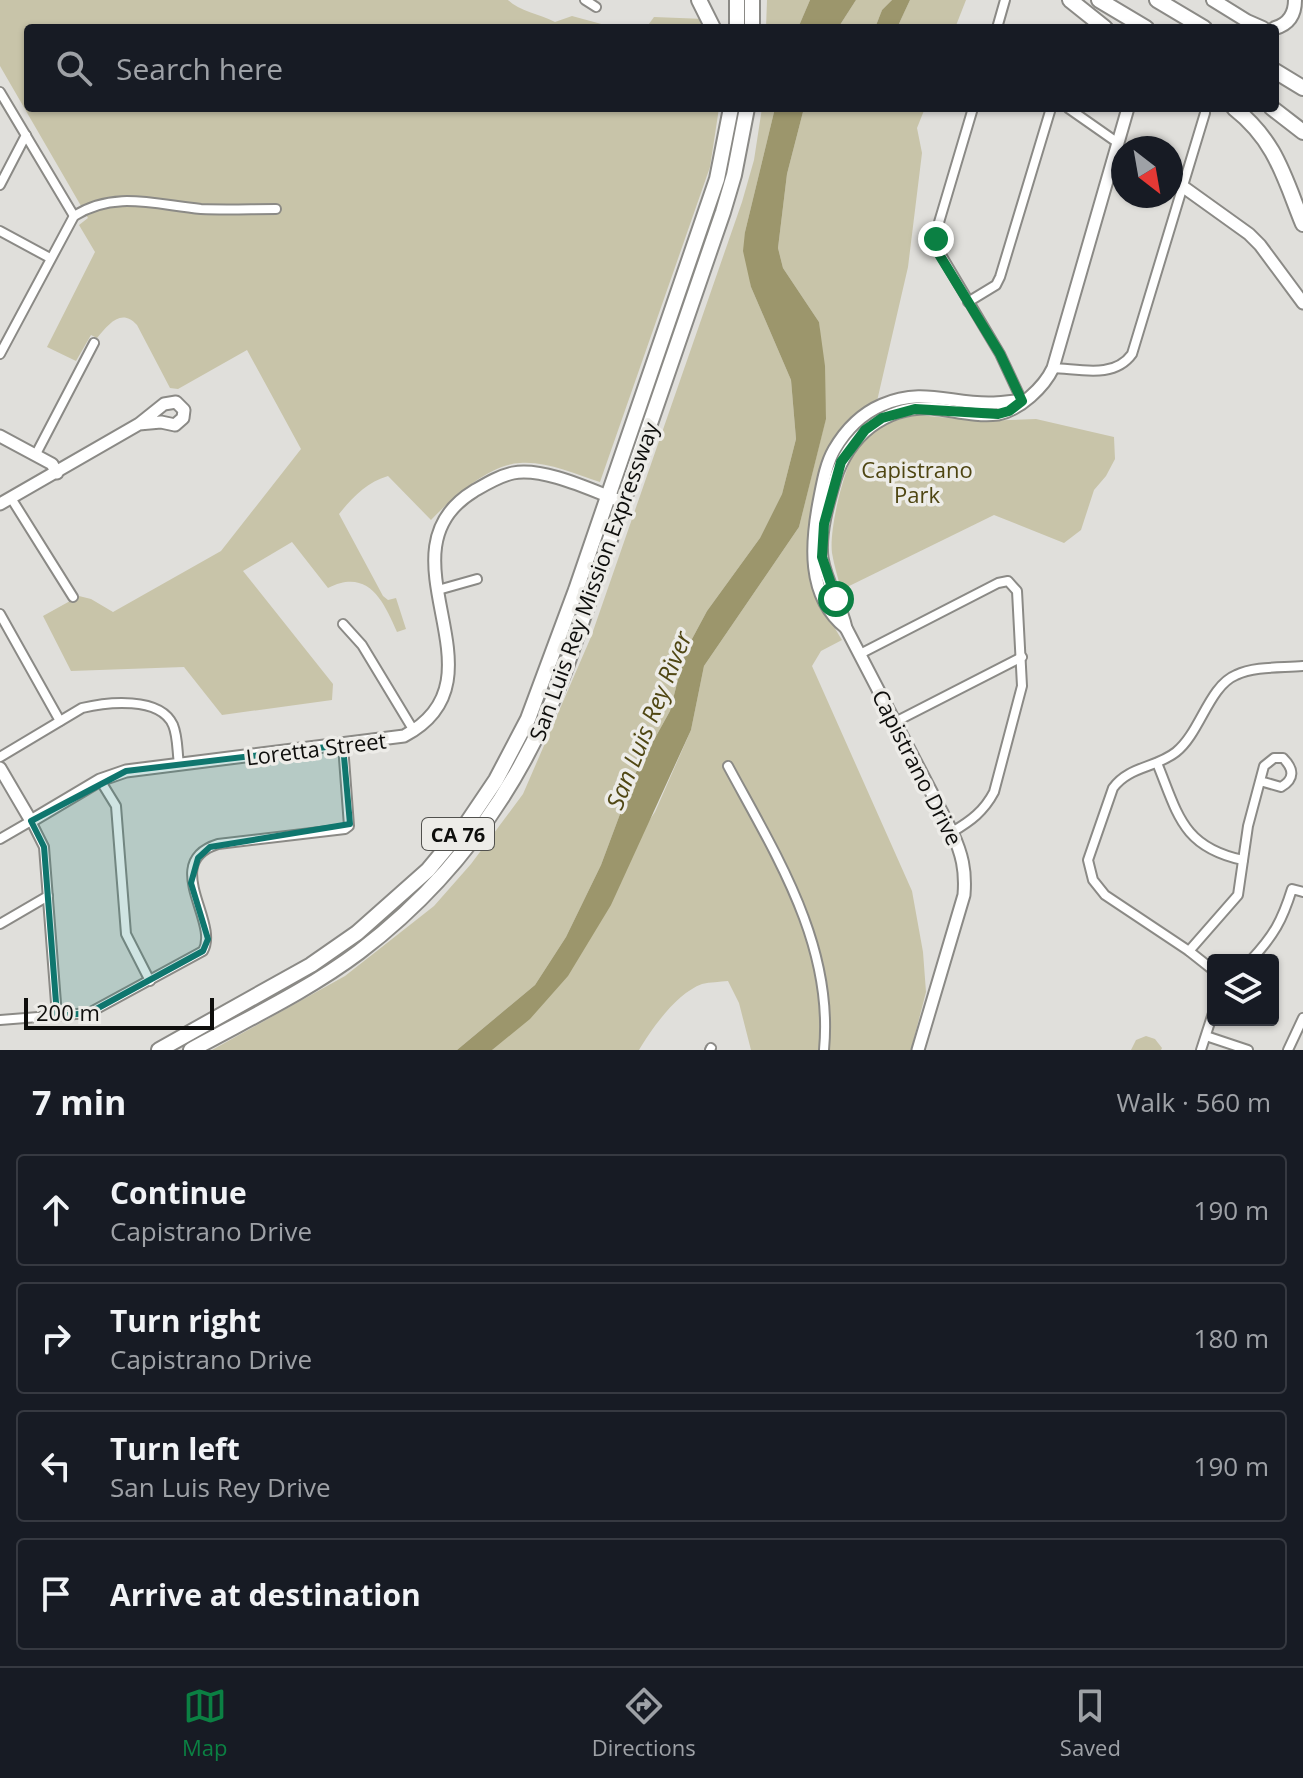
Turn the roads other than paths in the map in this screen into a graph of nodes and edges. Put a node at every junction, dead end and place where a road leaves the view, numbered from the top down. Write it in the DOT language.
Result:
graph roads {
  1 [pos="585,0"];
  2 [pos="699,0"];
  3 [pos="737,0"];
  4 [pos="752,0"];
  5 [pos="1005,0"];
  6 [pos="1070,0"];
  7 [pos="1099,0"];
  8 [pos="1157,0"];
  9 [pos="1213,0"];
  10 [pos="1295,0"];
  11 [pos="596,7"];
  12 [pos="711,24"];
  13 [pos="737,24"];
  14 [pos="752,24"];
  15 [pos="998,24"];
  16 [pos="1100,24"];
  17 [pos="1139,24"];
  18 [pos="1197,24"];
  19 [pos="1254,24"];
  20 [pos="1279,26"];
  21 [pos="1279,73"];
  22 [pos="1303,88"];
  23 [pos="0,92"];
  24 [pos="1279,110"];
  25 [pos="1279,111"];
  26 [pos="724,112"];
  27 [pos="730,112"];
  28 [pos="746,112"];
  29 [pos="972,112"];
  30 [pos="1050,112"];
  31 [pos="1074,112"];
  32 [pos="1127,112"];
  33 [pos="1238,112"];
  34 [pos="1205,113"];
  35 [pos="1303,123"];
  36 [pos="1303,132"];
  37 [pos="26,135"];
  38 [pos="1123,136"];
  39 [pos="1111,137"];
  40 [pos="717,179"];
  41 [pos="1111,181"];
  42 [pos="0,185"];
  43 [pos="1184,187"];
  44 [pos="276,209"];
  45 [pos="74,216"];
  46 [pos="1303,224"];
  47 [pos="0,231"];
  48 [pos="50,258"];
  49 [pos="968,302"];
  50 [pos="1303,303"];
  51 [pos="94,343"];
  52 [pos="0,354"];
  53 [pos="1053,368"];
  54 [pos="1022,401"];
  55 [pos="139,424"];
  56 [pos="0,436"];
  57 [pos="36,454"];
  58 [pos="61,471"];
  59 [pos="607,496"];
  60 [pos="6,501"];
  61 [pos="623,502"];
  62 [pos="477,579"];
  63 [pos="438,590"];
  64 [pos="73,597"];
  65 [pos="0,614"];
  66 [pos="343,624"];
  67 [pos="860,654"];
  68 [pos="1022,657"];
  69 [pos="1303,666"];
  70 [pos="60,721"];
  71 [pos="895,722"];
  72 [pos="414,731"];
  73 [pos="343,745"];
  74 [pos="0,757"];
  75 [pos="1157,763"];
  76 [pos="179,764"];
  77 [pos="728,766"];
  78 [pos="0,768"];
  79 [pos="100,780"];
  80 [pos="1260,781"];
  81 [pos="31,821"];
  82 [pos="952,832"];
  83 [pos="0,839"];
  84 [pos="1243,860"];
  85 [pos="1303,892"];
  86 [pos="48,896"];
  87 [pos="0,924"];
  88 [pos="1189,951"];
  89 [pos="1257,954"];
  90 [pos="1207,965"];
  91 [pos="150,981"];
  92 [pos="57,1016"];
  93 [pos="1303,1018"];
  94 [pos="0,1020"];
  95 [pos="1209,1026"];
  96 [pos="1206,1036"];
  97 [pos="159,1050"];
  98 [pos="191,1050"];
  99 [pos="824,1050"];
  100 [pos="918,1050"];
  101 [pos="1201,1050"];
  102 [pos="1248,1050"];
  103 [pos="1288,1050"];
  1 -- 11 [label="street"];
  2 -- 12 [label="highway"];
  3 -- 13 [label="highway"];
  4 -- 14 [label="highway"];
  5 -- 15 [label="street"];
  6 -- 16 [label="highway"];
  7 -- 17 [label="highway"];
  8 -- 18 [label="highway"];
  9 -- 19 [label="main road"];
  10 -- 20 [label="main road"];
  21 -- 22 [label="highway"];
  23 -- 37 [label="street"];
  24 -- 35 [label="highway"];
  25 -- 36 [label="highway"];
  26 -- 40 [label="highway"];
  27 -- 40 [label="highway, CA 76"];
  28 -- 61 [label="highway, San Luis Rey Mission Expressway / CA 76"];
  29 -- 49 [label="street"];
  30 -- 49 [label="street"];
  31 -- 39 [label="street"];
  32 -- 38 [label="street"];
  33 -- 46 [label="highway"];
  34 -- 43 [label="street"];
  37 -- 42 [label="street"];
  37 -- 45 [label="street"];
  40 -- 59 [label="highway, San Luis Rey Mission Expressway / CA 76"];
  41 -- 53 [label="street"];
  43 -- 50 [label="street"];
  43 -- 53 [label="street"];
  44 -- 45 [label="street"];
  45 -- 48 [label="street"];
  47 -- 48 [label="street"];
  48 -- 52 [label="street"];
  49 -- 54 [label="street"];
  51 -- 57 [label="street"];
  53 -- 54 [label="street"];
  54 -- 67 [label="street, Capistrano Drive"];
  55 -- 58 [label="street"];
  56 -- 57 [label="street"];
  57 -- 58 [label="street"];
  58 -- 60 [label="street"];
  59 -- 61 [label="street, Loretta Street"];
  59 -- 63 [label="street, Loretta Street"];
  59 -- 97 [label="highway, San Luis Rey Mission Expressway / CA 76"];
  60 -- 64 [label="street"];
  61 -- 98 [label="highway, San Luis Rey Mission Expressway / CA 76"];
  62 -- 63 [label="street"];
  63 -- 72 [label="street, Loretta Street"];
  65 -- 70 [label="street"];
  66 -- 72 [label="street"];
  67 -- 68 [label="street"];
  67 -- 71 [label="street, Capistrano Drive"];
  68 -- 71 [label="street"];
  68 -- 82 [label="street"];
  69 -- 75 [label="street"];
  70 -- 74 [label="street"];
  70 -- 76 [label="street"];
  71 -- 82 [label="street, Capistrano Drive"];
  72 -- 73 [label="street, Loretta Street"];
  73 -- 76 [label="street, Loretta Street"];
  73 -- 91 [label="street"];
  75 -- 84 [label="street"];
  75 -- 88 [label="street"];
  76 -- 79 [label="street, Loretta Street"];
  77 -- 99 [label="street"];
  78 -- 81 [label="street"];
  79 -- 81 [label="street, Loretta Street"];
  79 -- 91 [label="street"];
  80 -- 84 [label="street"];
  81 -- 83 [label="street, Loretta Street"];
  81 -- 86 [label="street"];
  82 -- 100 [label="street, Capistrano Drive"];
  84 -- 88 [label="street"];
  85 -- 89 [label="street"];
  86 -- 87 [label="street"];
  86 -- 92 [label="street"];
  88 -- 90 [label="street"];
  91 -- 92 [label="street"];
  92 -- 94 [label="street"];
  93 -- 103 [label="street"];
  95 -- 96 [label="street"];
  96 -- 101 [label="street"];
  96 -- 102 [label="street"];
}
